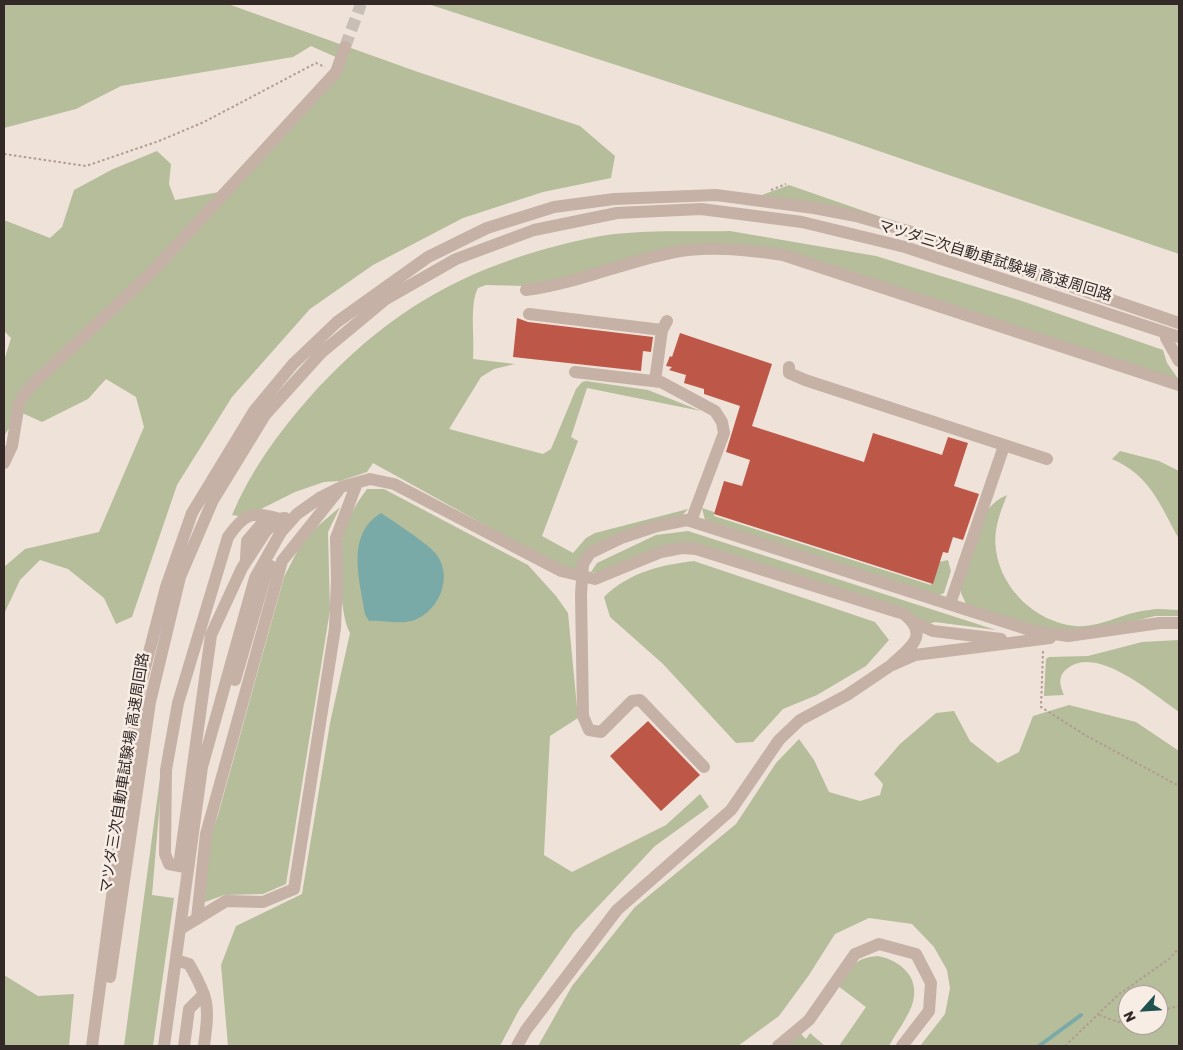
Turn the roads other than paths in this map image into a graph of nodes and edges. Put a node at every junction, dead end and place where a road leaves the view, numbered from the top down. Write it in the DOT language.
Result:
graph roads {
  1 [pos="345,47"];
  2 [pos="526,290"];
  3 [pos="528,314"];
  4 [pos="1179,323"];
  5 [pos="1152,328"];
  6 [pos="1179,337"];
  7 [pos="1166,338"];
  8 [pos="1179,348"];
  9 [pos="1179,361"];
  10 [pos="789,367"];
  11 [pos="576,372"];
  12 [pos="655,381"];
  13 [pos="1179,386"];
  14 [pos="1004,446"];
  15 [pos="1047,459"];
  16 [pos="4,463"];
  17 [pos="357,483"];
  18 [pos="341,487"];
  19 [pos="297,514"];
  20 [pos="280,519"];
  21 [pos="691,521"];
  22 [pos="950,604"];
  23 [pos="913,622"];
  24 [pos="1179,624"];
  25 [pos="1068,636"];
  26 [pos="1019,642"];
  27 [pos="890,666"];
  28 [pos="704,767"];
  29 [pos="183,867"];
  30 [pos="197,919"];
  31 [pos="180,929"];
  32 [pos="176,960"];
  33 [pos="204,994"];
  34 [pos="92,1046"];
  35 [pos="101,1046"];
  36 [pos="164,1046"];
  37 [pos="184,1046"];
  38 [pos="204,1046"];
  39 [pos="517,1046"];
  40 [pos="778,1046"];
  41 [pos="902,1046"];
  1 -- 16 [label="street"];
  2 -- 13 [label="street"];
  3 -- 12 [label="street"];
  4 -- 34 [label="street"];
  5 -- 6 [label="street, マツダ三次自動車試験場 高速周回路"];
  5 -- 7 [label="street"];
  5 -- 35 [label="street, マツダ三次自動車試験場 高速周回路"];
  7 -- 8 [label="street"];
  7 -- 9 [label="street"];
  10 -- 14 [label="street"];
  11 -- 12 [label="street"];
  12 -- 21 [label="street"];
  14 -- 15 [label="street"];
  14 -- 22 [label="street"];
  17 -- 18 [label="street"];
  17 -- 23 [label="street"];
  17 -- 30 [label="street"];
  18 -- 19 [label="street"];
  18 -- 30 [label="street"];
  19 -- 20 [label="street"];
  19 -- 29 [label="street"];
  20 -- 29 [label="street"];
  20 -- 29 [label="street"];
  21 -- 22 [label="street"];
  21 -- 28 [label="street"];
  22 -- 25 [label="street"];
  23 -- 26 [label="street"];
  23 -- 27 [label="street"];
  24 -- 25 [label="street"];
  25 -- 26 [label="street"];
  26 -- 27 [label="street"];
  27 -- 39 [label="street"];
  29 -- 31 [label="street"];
  30 -- 31 [label="street"];
  31 -- 32 [label="street"];
  32 -- 33 [label="street"];
  32 -- 36 [label="street"];
  33 -- 37 [label="street"];
  33 -- 38 [label="street"];
  40 -- 41 [label="street"];
}
